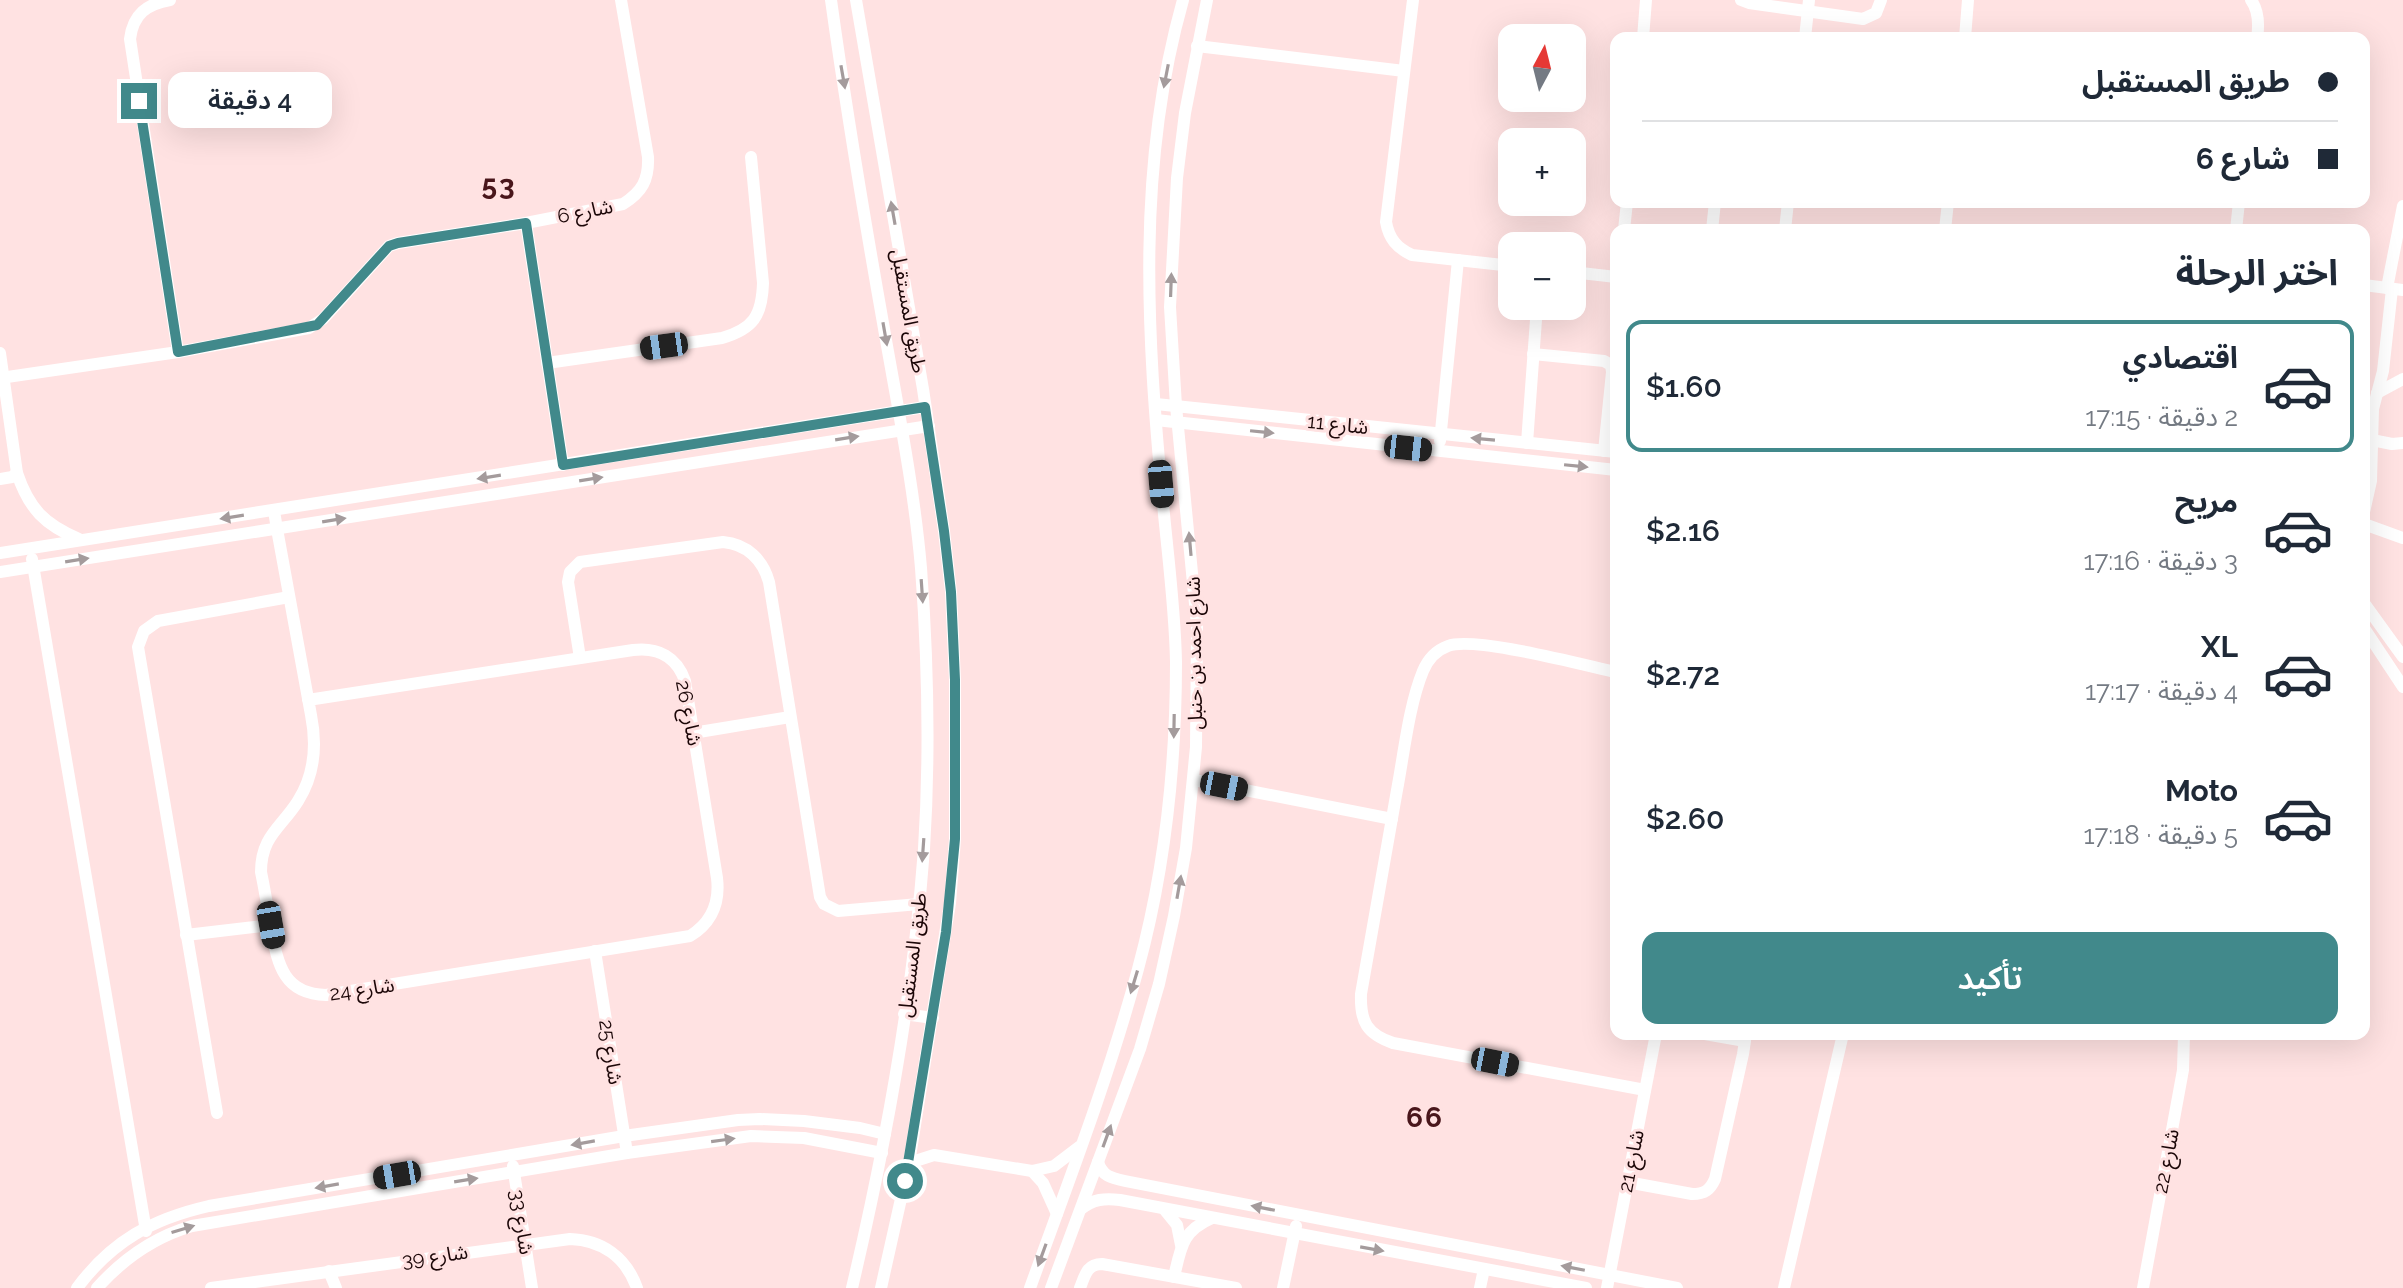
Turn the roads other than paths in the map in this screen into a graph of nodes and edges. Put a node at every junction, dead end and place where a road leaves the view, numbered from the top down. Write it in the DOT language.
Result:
graph roads {
  1 [pos="170,0"];
  2 [pos="621,0"];
  3 [pos="831,0"];
  4 [pos="856,0"];
  5 [pos="1183,0"];
  6 [pos="1207,0"];
  7 [pos="1413,0"];
  8 [pos="1646,0"];
  9 [pos="1741,0"];
  10 [pos="1881,0"];
  11 [pos="1968,0"];
  12 [pos="2251,0"];
  13 [pos="1809,6"];
  14 [pos="1643,32"];
  15 [pos="1806,32"];
  16 [pos="1965,32"];
  17 [pos="2258,32"];
  18 [pos="1197,46"];
  19 [pos="1404,71"];
  20 [pos="751,157"];
  21 [pos="2403,206"];
  22 [pos="526,223"];
  23 [pos="1458,260"];
  24 [pos="1498,264"];
  25 [pos="1586,274"];
  26 [pos="1610,276"];
  27 [pos="2370,286"];
  28 [pos="2394,289"];
  29 [pos="1536,320"];
  30 [pos="178,352"];
  31 [pos="0,353"];
  32 [pos="1533,354"];
  33 [pos="547,363"];
  34 [pos="1610,364"];
  35 [pos="2,378"];
  36 [pos="2403,379"];
  37 [pos="2377,393"];
  38 [pos="1156,404"];
  39 [pos="1176,406"];
  40 [pos="925,407"];
  41 [pos="1216,410"];
  42 [pos="898,411"];
  43 [pos="1156,420"];
  44 [pos="1178,422"];
  45 [pos="929,426"];
  46 [pos="1215,427"];
  47 [pos="902,429"];
  48 [pos="1441,435"];
  49 [pos="2372,440"];
  50 [pos="1527,443"];
  51 [pos="2403,443"];
  52 [pos="1610,451"];
  53 [pos="1439,452"];
  54 [pos="563,465"];
  55 [pos="1610,469"];
  56 [pos="530,470"];
  57 [pos="17,473"];
  58 [pos="0,479"];
  59 [pos="2370,485"];
  60 [pos="534,488"];
  61 [pos="274,511"];
  62 [pos="2370,526"];
  63 [pos="277,529"];
  64 [pos="2403,538"];
  65 [pos="82,541"];
  66 [pos="31,548"];
  67 [pos="0,553"];
  68 [pos="33,567"];
  69 [pos="0,572"];
  70 [pos="289,597"];
  71 [pos="2370,611"];
  72 [pos="2370,636"];
  73 [pos="2403,657"];
  74 [pos="580,658"];
  75 [pos="1610,671"];
  76 [pos="2401,679"];
  77 [pos="308,700"];
  78 [pos="790,717"];
  79 [pos="693,733"];
  80 [pos="1194,780"];
  81 [pos="1392,819"];
  82 [pos="919,904"];
  83 [pos="271,925"];
  84 [pos="186,935"];
  85 [pos="595,951"];
  86 [pos="904,1014"];
  87 [pos="933,1018"];
  88 [pos="1655,1040"];
  89 [pos="1739,1040"];
  90 [pos="1842,1040"];
  91 [pos="2185,1040"];
  92 [pos="1117,1042"];
  93 [pos="1140,1049"];
  94 [pos="1645,1090"];
  95 [pos="217,1113"];
  96 [pos="885,1134"];
  97 [pos="624,1136"];
  98 [pos="913,1138"];
  99 [pos="1081,1145"];
  100 [pos="627,1153"];
  101 [pos="882,1153"];
  102 [pos="511,1155"];
  103 [pos="934,1155"];
  104 [pos="1098,1162"];
  105 [pos="909,1163"];
  106 [pos="1032,1171"];
  107 [pos="513,1172"];
  108 [pos="1125,1181"];
  109 [pos="1627,1182"];
  110 [pos="1120,1200"];
  111 [pos="1164,1209"];
  112 [pos="1079,1212"];
  113 [pos="1057,1214"];
  114 [pos="1298,1215"];
  115 [pos="1212,1218"];
  116 [pos="144,1228"];
  117 [pos="1294,1234"];
  118 [pos="150,1243"];
  119 [pos="525,1244"];
  120 [pos="1181,1245"];
  121 [pos="1484,1269"];
  122 [pos="329,1271"];
  123 [pos="1174,1277"];
  124 [pos="1608,1282"];
  125 [pos="77,1288"];
  126 [pos="97,1288"];
  127 [pos="211,1288"];
  128 [pos="336,1288"];
  129 [pos="532,1288"];
  130 [pos="637,1288"];
  131 [pos="855,1288"];
  132 [pos="881,1288"];
  133 [pos="1030,1288"];
  134 [pos="1051,1288"];
  135 [pos="1080,1288"];
  136 [pos="1236,1288"];
  137 [pos="1283,1288"];
  138 [pos="1480,1288"];
  139 [pos="1586,1288"];
  140 [pos="1677,1288"];
  141 [pos="1784,1288"];
  142 [pos="2143,1288"];
  1 -- 30 [label="street"];
  2 -- 22 [label="street, شارع 6"];
  3 -- 42 [label="street, طريق المستقبل, one-way"];
  40 -- 4 [label="street, طريق المستقبل, one-way"];
  5 -- 38 [label="street, شارع احمد بن حنبل, one-way"];
  6 -- 18 [label="street, شارع احمد بن حنبل"];
  7 -- 19 [label="street"];
  8 -- 14 [label="street"];
  9 -- 13 [label="street"];
  10 -- 13 [label="street"];
  11 -- 16 [label="street"];
  12 -- 17 [label="street"];
  13 -- 15 [label="street"];
  18 -- 19 [label="street"];
  39 -- 18 [label="street, شارع احمد بن حنبل, one-way"];
  19 -- 23 [label="street"];
  20 -- 33 [label="street"];
  21 -- 28 [label="street"];
  22 -- 30 [label="street, شارع 6"];
  22 -- 33 [label="street"];
  23 -- 24 [label="street"];
  23 -- 48 [label="street"];
  25 -- 26 [label="street"];
  27 -- 28 [label="street"];
  28 -- 37 [label="street"];
  29 -- 32 [label="street"];
  30 -- 35 [label="street, شارع 6"];
  31 -- 35 [label="street"];
  32 -- 34 [label="street"];
  32 -- 50 [label="street"];
  33 -- 54 [label="street"];
  35 -- 57 [label="street"];
  36 -- 37 [label="street"];
  37 -- 49 [label="street"];
  38 -- 39 [label="street, شارع 11"];
  38 -- 43 [label="street, شارع احمد بن حنبل"];
  39 -- 41 [label="street, شارع 11"];
  39 -- 44 [label="street, شارع احمد بن حنبل"];
  40 -- 42 [label="street"];
  40 -- 45 [label="street, طريق المستقبل"];
  41 -- 46 [label="street"];
  41 -- 48 [label="street, شارع 11"];
  42 -- 47 [label="street, طريق المستقبل"];
  42 -- 54 [label="street"];
  43 -- 44 [label="street, شارع 11"];
  43 -- 92 [label="street, شارع احمد بن حنبل, one-way"];
  44 -- 46 [label="street, شارع 11"];
  80 -- 44 [label="street, شارع احمد بن حنبل, one-way"];
  45 -- 47 [label="street"];
  45 -- 87 [label="street, طريق المستقبل"];
  46 -- 53 [label="street, شارع 11, one-way"];
  60 -- 47 [label="street, one-way"];
  47 -- 82 [label="street, طريق المستقبل, one-way"];
  50 -- 48 [label="street, شارع 11, one-way"];
  48 -- 53 [label="street"];
  49 -- 51 [label="street"];
  49 -- 59 [label="street"];
  50 -- 52 [label="street, شارع 11"];
  53 -- 55 [label="street, شارع 11, one-way"];
  54 -- 56 [label="street"];
  56 -- 60 [label="street"];
  56 -- 61 [label="street, one-way"];
  57 -- 58 [label="street"];
  57 -- 65 [label="street"];
  63 -- 60 [label="street, one-way"];
  61 -- 63 [label="street, شارع 24"];
  61 -- 65 [label="street, one-way"];
  62 -- 64 [label="street"];
  68 -- 63 [label="street, one-way"];
  63 -- 70 [label="street, شارع 24"];
  65 -- 66 [label="street"];
  66 -- 67 [label="street"];
  66 -- 68 [label="street"];
  68 -- 69 [label="street"];
  68 -- 116 [label="street"];
  70 -- 77 [label="street, شارع 24"];
  70 -- 84 [label="street"];
  71 -- 73 [label="street"];
  72 -- 76 [label="street"];
  74 -- 77 [label="street, شارع 26"];
  74 -- 78 [label="street"];
  74 -- 79 [label="street, شارع 26"];
  75 -- 81 [label="street"];
  77 -- 83 [label="street, شارع 24"];
  78 -- 79 [label="street"];
  78 -- 82 [label="street"];
  79 -- 85 [label="street, شارع 26"];
  80 -- 81 [label="street"];
  93 -- 80 [label="street, شارع احمد بن حنبل, one-way"];
  81 -- 94 [label="street"];
  82 -- 86 [label="street, طريق المستقبل"];
  83 -- 84 [label="street"];
  83 -- 85 [label="street, شارع 24"];
  84 -- 95 [label="street"];
  85 -- 97 [label="street, شارع 25"];
  86 -- 87 [label="street"];
  86 -- 96 [label="street, طريق المستقبل"];
  87 -- 98 [label="street, طريق المستقبل"];
  88 -- 94 [label="street, شارع 21"];
  89 -- 109 [label="street"];
  90 -- 141 [label="street"];
  91 -- 142 [label="street, شارع 22"];
  92 -- 93 [label="street"];
  92 -- 99 [label="street, شارع احمد بن حنبل"];
  104 -- 93 [label="street, شارع احمد بن حنبل, one-way"];
  94 -- 109 [label="street, شارع 21"];
  96 -- 97 [label="street"];
  96 -- 101 [label="street, طريق المستقبل"];
  97 -- 100 [label="street, شارع 25"];
  97 -- 102 [label="street, one-way"];
  98 -- 103 [label="street"];
  98 -- 105 [label="street, طريق المستقبل"];
  99 -- 106 [label="street"];
  99 -- 113 [label="street, شارع احمد بن حنبل"];
  100 -- 101 [label="street, one-way"];
  100 -- 107 [label="street"];
  101 -- 131 [label="street, طريق المستقبل"];
  102 -- 107 [label="street, شارع 33"];
  102 -- 116 [label="street, one-way"];
  103 -- 105 [label="street"];
  103 -- 106 [label="street"];
  104 -- 108 [label="street"];
  104 -- 112 [label="street, شارع احمد بن حنبل"];
  105 -- 132 [label="street, طريق المستقبل"];
  106 -- 113 [label="street"];
  118 -- 107 [label="street, one-way"];
  107 -- 119 [label="street, شارع 33"];
  108 -- 110 [label="street"];
  114 -- 108 [label="street, one-way"];
  109 -- 124 [label="street, شارع 21"];
  110 -- 111 [label="street"];
  110 -- 112 [label="street"];
  111 -- 115 [label="street"];
  111 -- 120 [label="street"];
  112 -- 134 [label="street, شارع احمد بن حنبل"];
  113 -- 133 [label="street, شارع احمد بن حنبل, one-way"];
  114 -- 117 [label="street"];
  124 -- 114 [label="street, one-way"];
  115 -- 117 [label="street"];
  115 -- 120 [label="street"];
  116 -- 118 [label="street"];
  116 -- 125 [label="street"];
  117 -- 121 [label="street, one-way"];
  117 -- 137 [label="street"];
  118 -- 126 [label="street"];
  119 -- 122 [label="street, شارع 39"];
  119 -- 129 [label="street, شارع 33"];
  119 -- 130 [label="street, شارع 39"];
  120 -- 123 [label="street"];
  121 -- 138 [label="street"];
  121 -- 139 [label="street"];
  122 -- 127 [label="street, شارع 39"];
  122 -- 128 [label="street"];
  123 -- 135 [label="street"];
  123 -- 136 [label="street"];
  124 -- 140 [label="street"];
}
